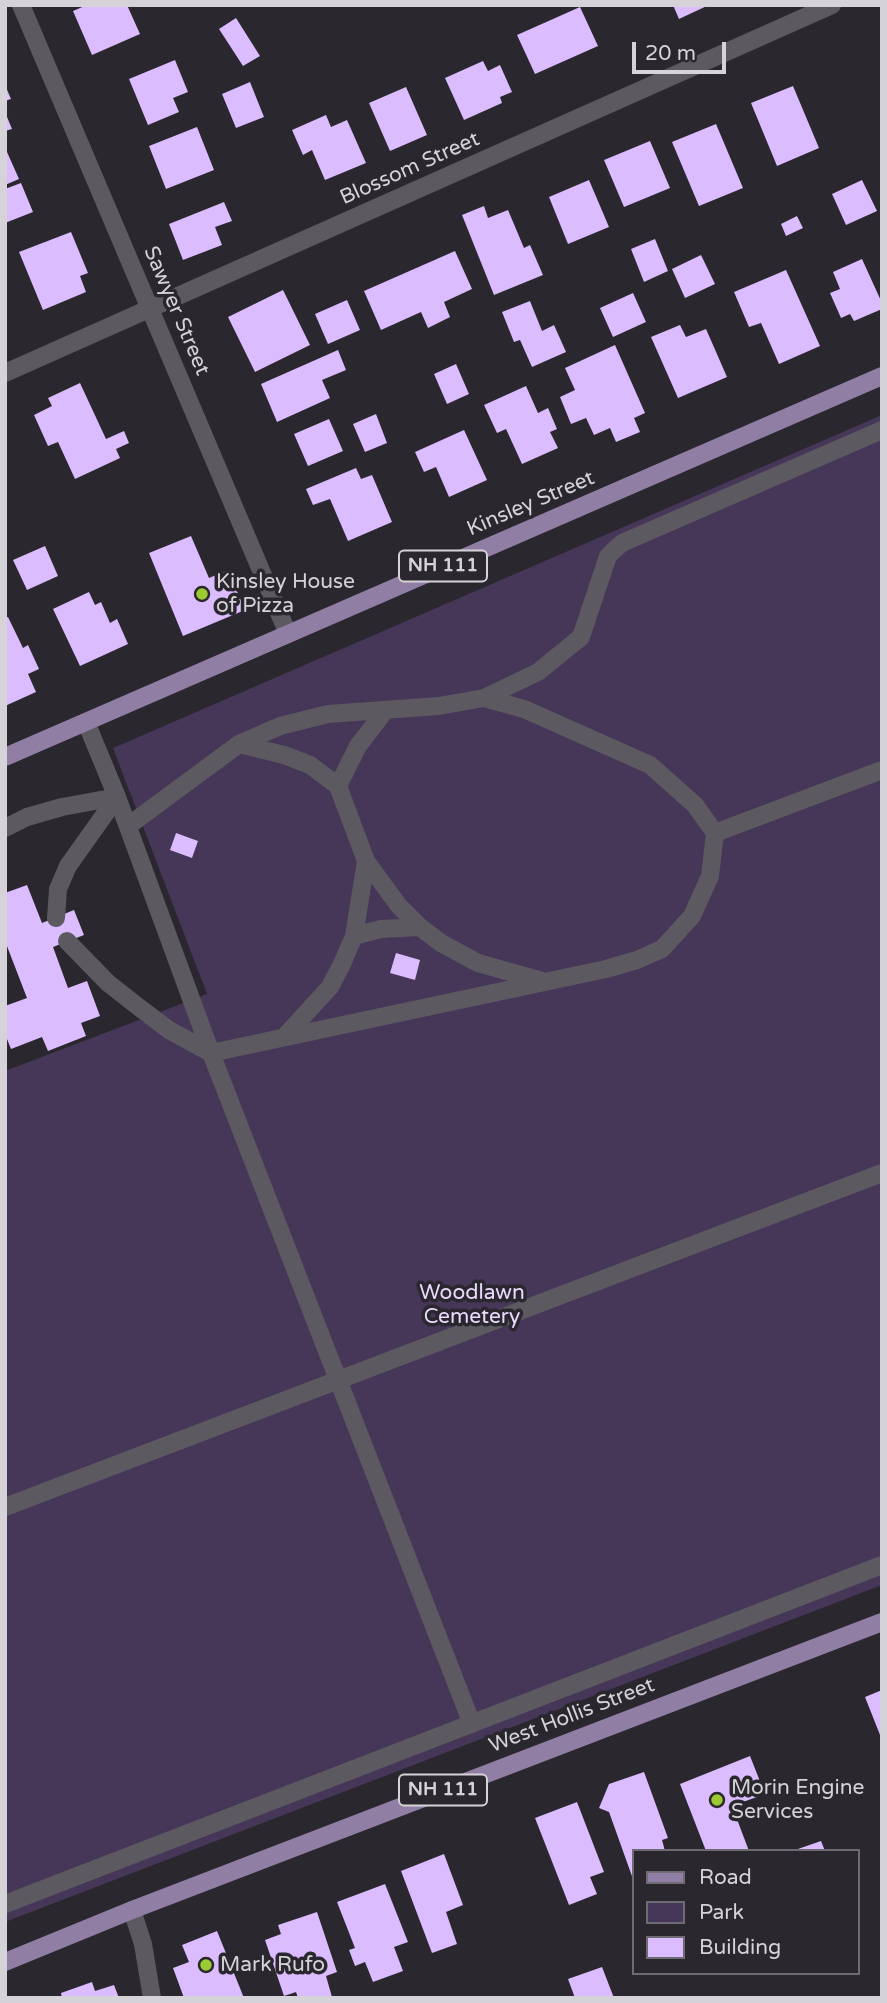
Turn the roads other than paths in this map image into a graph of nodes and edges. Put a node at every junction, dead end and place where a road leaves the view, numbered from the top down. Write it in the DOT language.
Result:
graph roads {
  1 [pos="21,5"];
  2 [pos="832,5"];
  3 [pos="150,309"];
  4 [pos="5,373"];
  5 [pos="882,376"];
  6 [pos="882,430"];
  7 [pos="288,634"];
  8 [pos="484,698"];
  9 [pos="384,711"];
  10 [pos="86,722"];
  11 [pos="239,744"];
  12 [pos="5,757"];
  13 [pos="882,770"];
  14 [pos="338,786"];
  15 [pos="117,797"];
  16 [pos="128,826"];
  17 [pos="5,828"];
  18 [pos="715,833"];
  19 [pos="366,861"];
  20 [pos="56,918"];
  21 [pos="420,927"];
  22 [pos="354,936"];
  23 [pos="67,941"];
  24 [pos="545,982"];
  25 [pos="286,1035"];
  26 [pos="211,1053"];
  27 [pos="882,1173"];
  28 [pos="338,1380"];
  29 [pos="5,1507"];
  30 [pos="882,1565"];
  31 [pos="882,1622"];
  32 [pos="472,1724"];
  33 [pos="5,1904"];
  34 [pos="132,1910"];
  35 [pos="5,1962"];
  36 [pos="152,1998"];
  1 -- 3 [label="street, Sawyer Street"];
  2 -- 3 [label="street, Blossom Street"];
  3 -- 4 [label="street, Blossom Street"];
  3 -- 7 [label="street, Sawyer Street"];
  5 -- 7 [label="main road, Kinsley Street / NH 111"];
  6 -- 8 [label="street"];
  7 -- 10 [label="main road, Kinsley Street / NH 111"];
  8 -- 9 [label="street"];
  8 -- 18 [label="street"];
  9 -- 11 [label="street"];
  9 -- 14 [label="street"];
  10 -- 12 [label="main road, Kinsley Street / NH 111"];
  10 -- 15 [label="street"];
  11 -- 14 [label="street"];
  11 -- 16 [label="street"];
  13 -- 18 [label="street"];
  14 -- 19 [label="street"];
  15 -- 16 [label="street"];
  15 -- 17 [label="street"];
  15 -- 20 [label="street"];
  16 -- 26 [label="street"];
  18 -- 24 [label="street"];
  19 -- 21 [label="street"];
  19 -- 22 [label="street"];
  21 -- 22 [label="street"];
  21 -- 24 [label="street"];
  22 -- 25 [label="street"];
  23 -- 26 [label="street"];
  24 -- 25 [label="street"];
  25 -- 26 [label="street"];
  26 -- 28 [label="street"];
  27 -- 28 [label="street"];
  28 -- 29 [label="street"];
  28 -- 32 [label="street"];
  30 -- 32 [label="street"];
  31 -- 34 [label="main road, West Hollis Street / NH 111"];
  32 -- 33 [label="street"];
  34 -- 35 [label="main road, West Hollis Street / NH 111"];
  34 -- 36 [label="street"];
}
